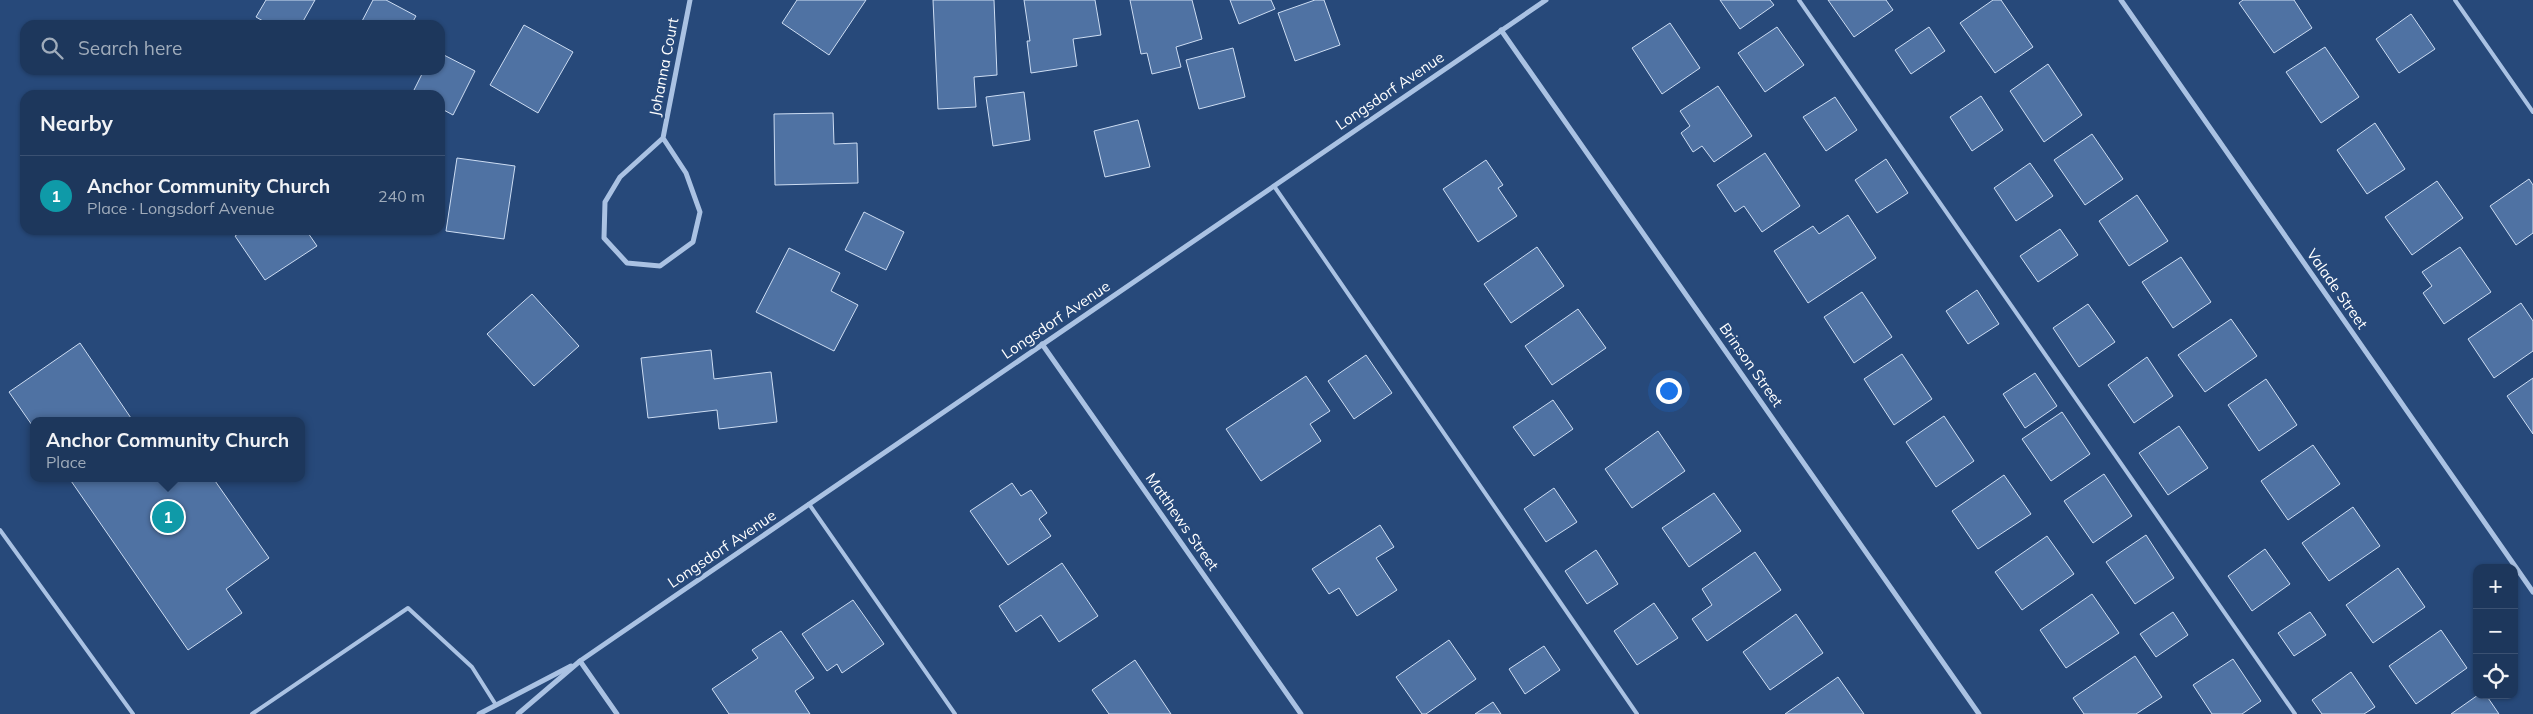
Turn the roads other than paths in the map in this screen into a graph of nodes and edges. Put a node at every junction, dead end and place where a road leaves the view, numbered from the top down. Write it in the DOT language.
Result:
graph roads {
  1 [pos="690,0"];
  2 [pos="1546,0"];
  3 [pos="1799,0"];
  4 [pos="2121,0"];
  5 [pos="2455,0"];
  6 [pos="1501,30"];
  7 [pos="2533,112"];
  8 [pos="663,138"];
  9 [pos="1274,186"];
  10 [pos="1042,344"];
  11 [pos="810,504"];
  12 [pos="0,530"];
  13 [pos="2533,592"];
  14 [pos="580,661"];
  15 [pos="496,705"];
  16 [pos="133,714"];
  17 [pos="252,714"];
  18 [pos="479,714"];
  19 [pos="518,714"];
  20 [pos="617,714"];
  21 [pos="955,714"];
  22 [pos="1301,714"];
  23 [pos="1637,714"];
  24 [pos="1979,714"];
  25 [pos="2295,714"];
  1 -- 8 [label="street, Johanna Court"];
  2 -- 6 [label="street, Longsdorf Avenue"];
  3 -- 25 [label="lane"];
  4 -- 13 [label="street, Valade Street"];
  5 -- 7 [label="lane"];
  6 -- 9 [label="street, Longsdorf Avenue"];
  6 -- 24 [label="street, Brinson Street"];
  8 -- 8 [label="street, Johanna Court"];
  9 -- 10 [label="street, Longsdorf Avenue"];
  9 -- 23 [label="lane"];
  10 -- 11 [label="street, Longsdorf Avenue"];
  10 -- 22 [label="street, Matthews Street"];
  11 -- 14 [label="street, Longsdorf Avenue"];
  11 -- 21 [label="lane"];
  12 -- 16 [label="lane"];
  14 -- 15 [label="street, Longsdorf Avenue"];
  14 -- 19 [label="street, Longsdorf Avenue"];
  14 -- 20 [label="street"];
  15 -- 17 [label="lane"];
  15 -- 18 [label="street, Longsdorf Avenue"];
}
